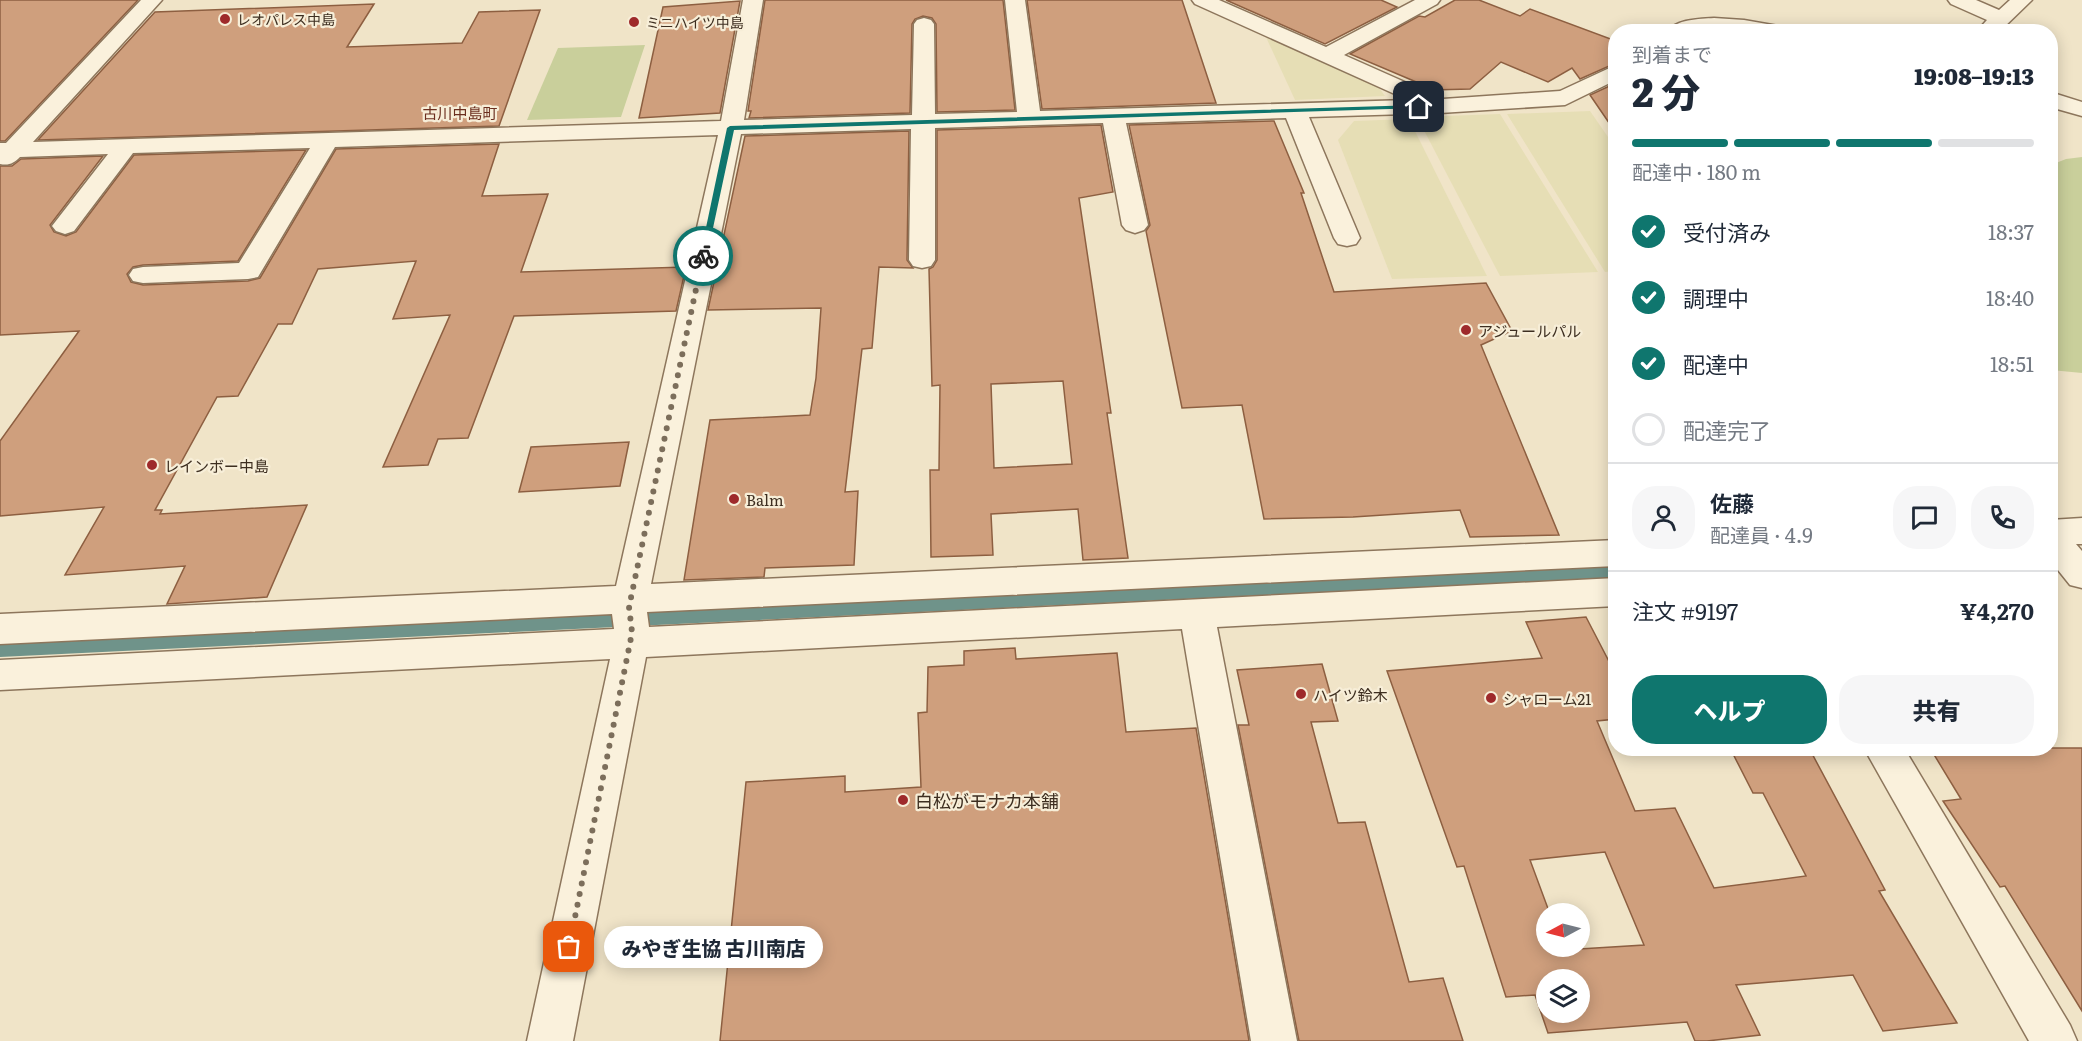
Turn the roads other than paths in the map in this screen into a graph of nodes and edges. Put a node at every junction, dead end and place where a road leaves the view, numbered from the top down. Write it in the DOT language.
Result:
graph roads {
  1 [pos="152,0"];
  2 [pos="753,0"];
  3 [pos="1015,0"];
  4 [pos="1202,0"];
  5 [pos="1430,0"];
  6 [pos="1958,0"];
  7 [pos="2022,0"];
  8 [pos="924,24"];
  9 [pos="1993,24"];
  10 [pos="1995,24"];
  11 [pos="1326,56"];
  12 [pos="1608,75"];
  13 [pos="2058,102"];
  14 [pos="1440,106"];
  15 [pos="2082,109"];
  16 [pos="1295,110"];
  17 [pos="1113,116"];
  18 [pos="1029,119"];
  19 [pos="923,122"];
  20 [pos="730,128"];
  21 [pos="327,140"];
  22 [pos="126,146"];
  23 [pos="4,155"];
  24 [pos="1135,225"];
  25 [pos="65,226"];
  26 [pos="1347,238"];
  27 [pos="922,260"];
  28 [pos="142,275"];
  29 [pos="1608,554"];
  30 [pos="1608,592"];
  31 [pos="1197,614"];
  32 [pos="631,620"];
  33 [pos="0,629"];
  34 [pos="129,644"];
  35 [pos="0,675"];
  36 [pos="1887,756"];
  37 [pos="550,1041"];
  38 [pos="1274,1041"];
  39 [pos="2054,1041"];
  1 -- 23 [label="street"];
  2 -- 20 [label="street"];
  3 -- 18 [label="street"];
  4 -- 11 [label="street"];
  5 -- 11 [label="street"];
  6 -- 9 [label="street"];
  7 -- 10 [label="street"];
  8 -- 19 [label="street"];
  11 -- 14 [label="street"];
  12 -- 14 [label="street"];
  13 -- 15 [label="street"];
  14 -- 16 [label="street"];
  16 -- 17 [label="street"];
  16 -- 26 [label="street"];
  17 -- 18 [label="street"];
  17 -- 24 [label="street"];
  18 -- 19 [label="street"];
  19 -- 20 [label="street"];
  19 -- 27 [label="street"];
  20 -- 21 [label="street"];
  20 -- 32 [label="street"];
  21 -- 22 [label="street"];
  21 -- 28 [label="street"];
  22 -- 23 [label="street"];
  22 -- 25 [label="street"];
  29 -- 32 [label="street"];
  30 -- 31 [label="street"];
  31 -- 32 [label="street"];
  31 -- 38 [label="street"];
  32 -- 34 [label="street"];
  32 -- 34 [label="street"];
  32 -- 37 [label="street"];
  33 -- 34 [label="street"];
  34 -- 35 [label="street"];
  36 -- 39 [label="street"];
}
